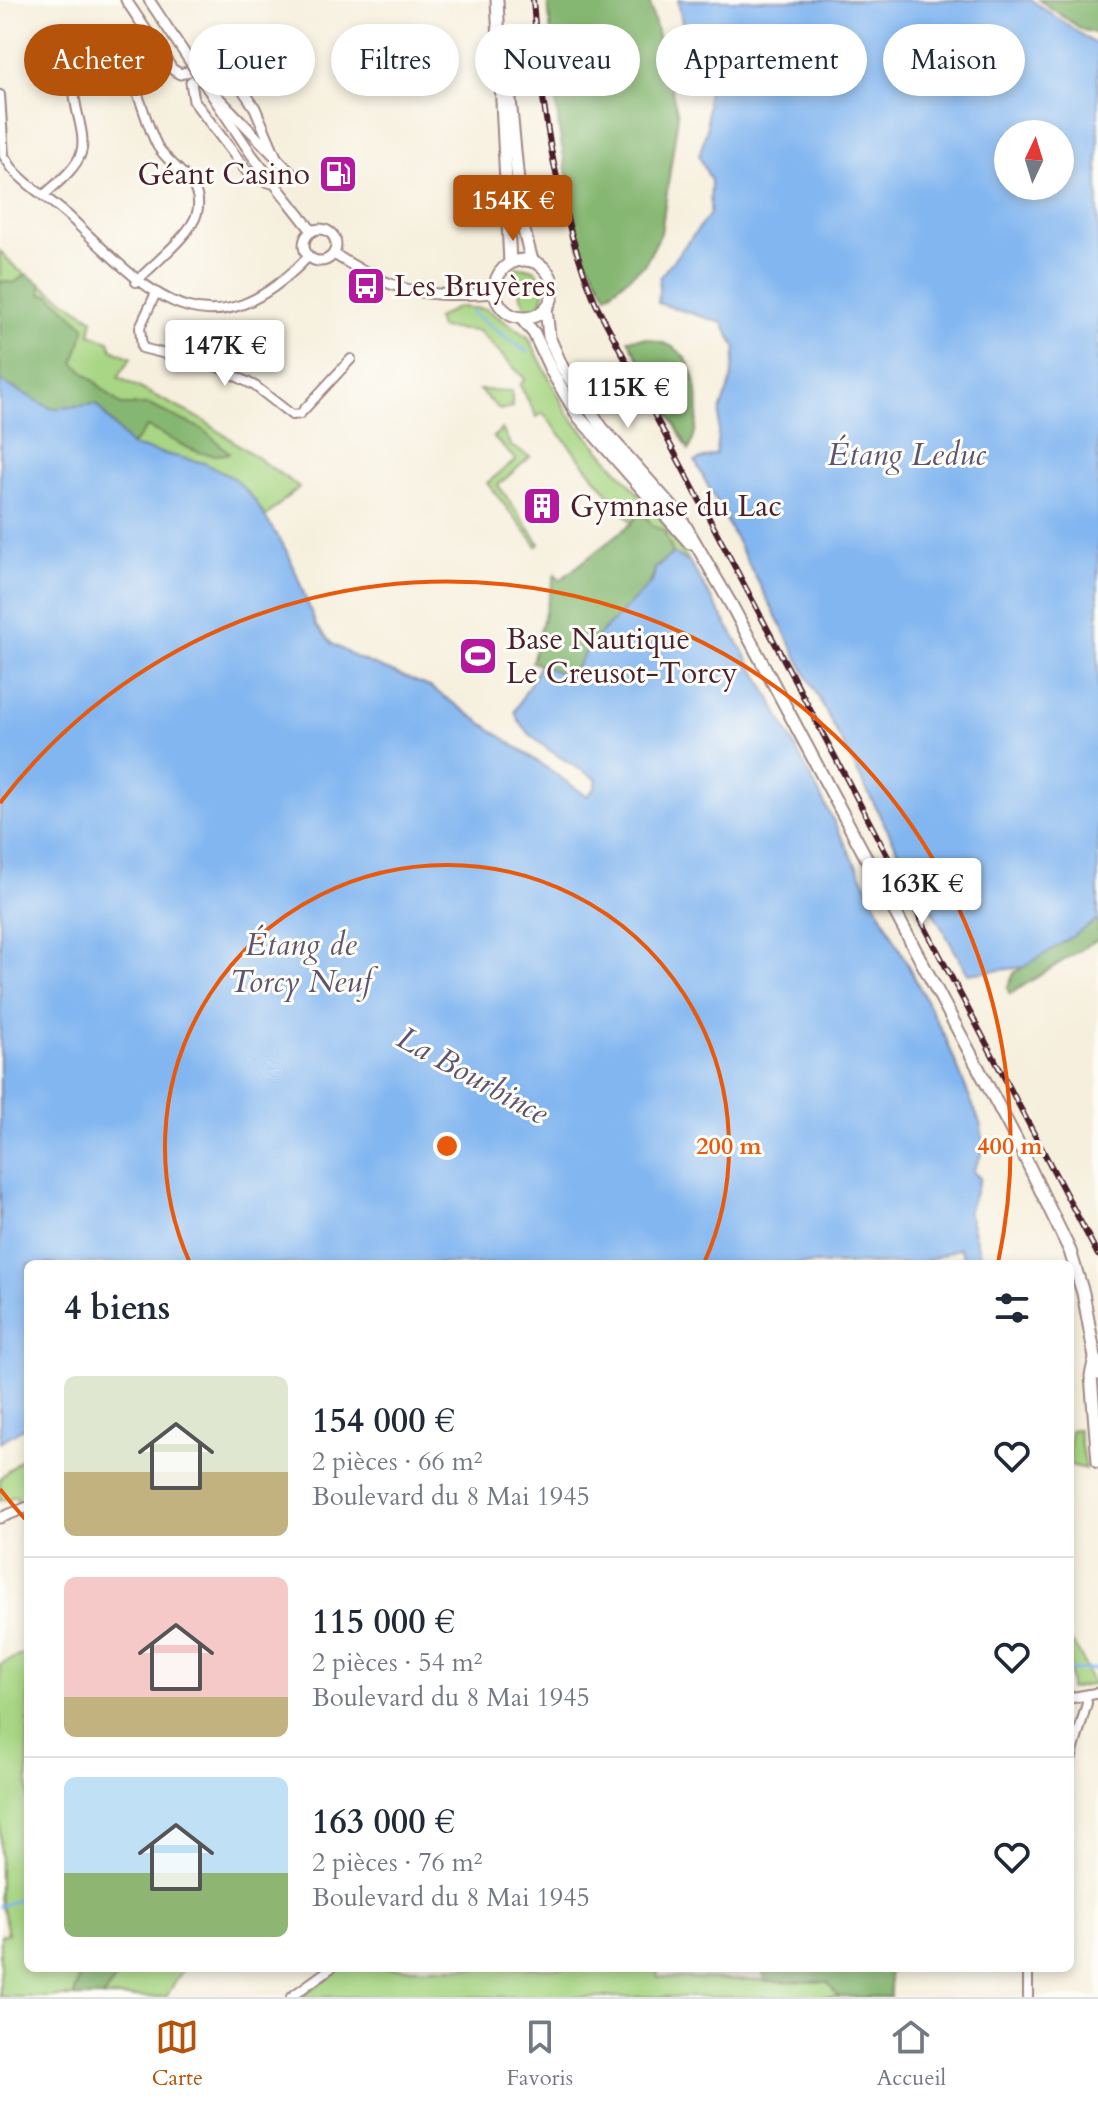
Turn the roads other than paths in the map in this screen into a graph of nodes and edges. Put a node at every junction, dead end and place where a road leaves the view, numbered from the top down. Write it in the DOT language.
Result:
graph roads {
  1 [pos="126,0"];
  2 [pos="149,0"];
  3 [pos="498,0"];
  4 [pos="189,60"];
  5 [pos="189,71"];
  6 [pos="0,95"];
  7 [pos="213,96"];
  8 [pos="217,96"];
  9 [pos="2,156"];
  10 [pos="276,157"];
  11 [pos="294,176"];
  12 [pos="273,183"];
  13 [pos="44,195"];
  14 [pos="312,231"];
  15 [pos="334,254"];
  16 [pos="308,257"];
  17 [pos="532,261"];
  18 [pos="510,263"];
  19 [pos="136,282"];
  20 [pos="495,293"];
  21 [pos="155,295"];
  22 [pos="546,308"];
  23 [pos="521,318"];
  24 [pos="351,359"];
  25 [pos="700,552"];
  26 [pos="1072,1260"];
  27 [pos="1074,1267"];
  28 [pos="1094,1362"];
  29 [pos="1098,1374"];
  30 [pos="1098,1462"];
  31 [pos="24,1509"];
  32 [pos="0,1518"];
  33 [pos="1098,1693"];
  34 [pos="1086,1695"];
  35 [pos="1074,1697"];
  36 [pos="1074,1749"];
  37 [pos="325,1972"];
  38 [pos="1028,1972"];
  39 [pos="291,1997"];
  40 [pos="1028,1997"];
  1 -- 5 [label="street"];
  2 -- 4 [label="street, bridge"];
  3 -- 17 [label="main road"];
  3 -- 18 [label="main road"];
  6 -- 9 [label="street"];
  7 -- 12 [label="street"];
  8 -- 10 [label="street"];
  9 -- 13 [label="street"];
  10 -- 11 [label="street"];
  10 -- 12 [label="street"];
  12 -- 14 [label="street"];
  13 -- 19 [label="street"];
  13 -- 19 [label="street"];
  14 -- 15 [label="street"];
  14 -- 16 [label="street"];
  15 -- 16 [label="street"];
  15 -- 20 [label="street"];
  16 -- 21 [label="street"];
  17 -- 18 [label="main road"];
  17 -- 22 [label="main road"];
  18 -- 20 [label="main road"];
  19 -- 21 [label="street"];
  20 -- 23 [label="main road"];
  21 -- 24 [label="street"];
  22 -- 23 [label="main road"];
  22 -- 25 [label="main road"];
  23 -- 25 [label="main road"];
  25 -- 26 [label="main road"];
  27 -- 28 [label="main road"];
  28 -- 29 [label="main road"];
  28 -- 30 [label="main road"];
  31 -- 32 [label="street"];
  33 -- 34 [label="street"];
  34 -- 35 [label="street"];
  34 -- 36 [label="street"];
  37 -- 39 [label="street"];
  38 -- 40 [label="street"];
}
